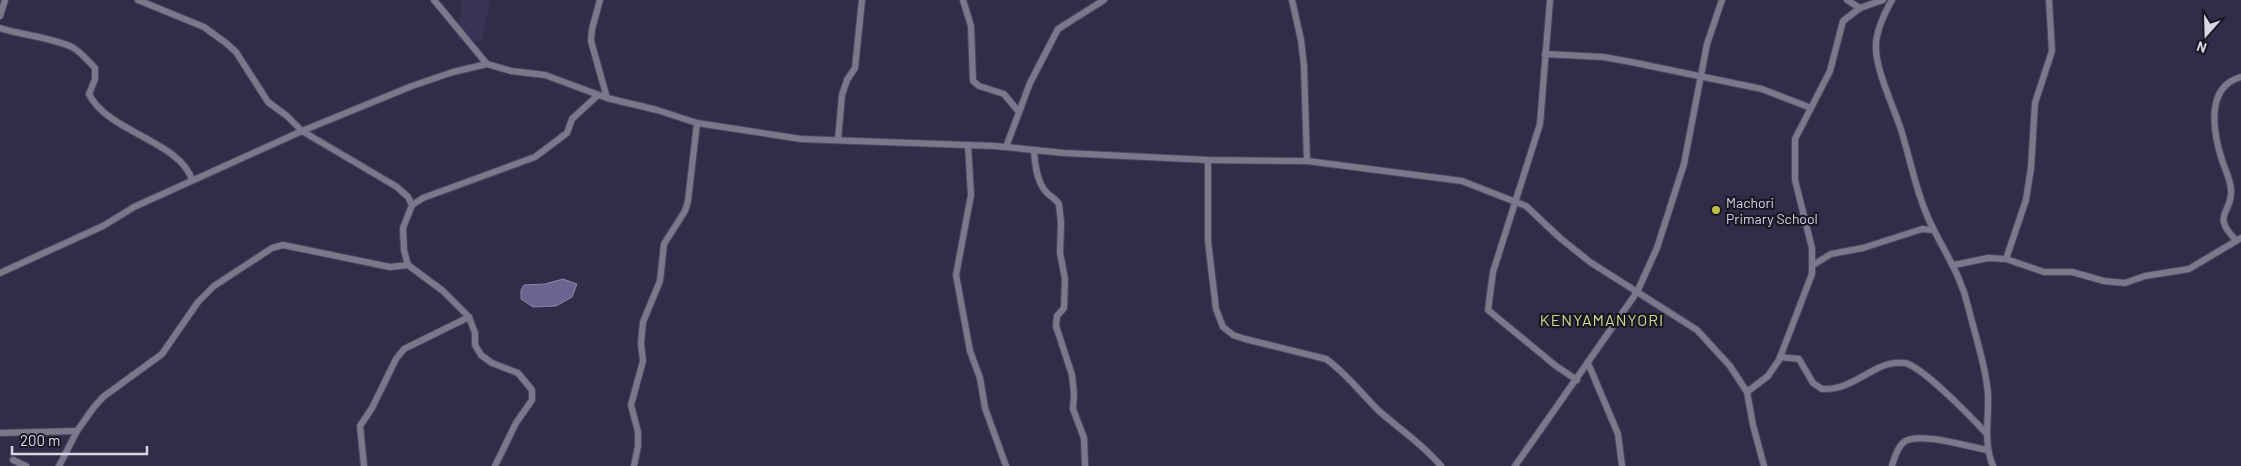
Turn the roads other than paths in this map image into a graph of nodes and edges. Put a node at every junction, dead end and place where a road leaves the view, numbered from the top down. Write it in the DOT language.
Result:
graph roads {
  1 [pos="5,0"];
  2 [pos="138,0"];
  3 [pos="434,0"];
  4 [pos="600,0"];
  5 [pos="862,0"];
  6 [pos="963,0"];
  7 [pos="1104,0"];
  8 [pos="1292,0"];
  9 [pos="1550,0"];
  10 [pos="1722,0"];
  11 [pos="1847,0"];
  12 [pos="1883,0"];
  13 [pos="1892,0"];
  14 [pos="2049,0"];
  15 [pos="1860,8"];
  16 [pos="0,16"];
  17 [pos="0,28"];
  18 [pos="1545,54"];
  19 [pos="488,64"];
  20 [pos="2241,77"];
  21 [pos="1702,78"];
  22 [pos="598,95"];
  23 [pos="607,98"];
  24 [pos="1811,108"];
  25 [pos="1019,112"];
  26 [pos="697,123"];
  27 [pos="302,131"];
  28 [pos="838,140"];
  29 [pos="968,145"];
  30 [pos="1006,148"];
  31 [pos="1034,151"];
  32 [pos="1208,160"];
  33 [pos="1307,161"];
  34 [pos="192,180"];
  35 [pos="1517,201"];
  36 [pos="412,205"];
  37 [pos="1934,230"];
  38 [pos="2239,239"];
  39 [pos="2006,259"];
  40 [pos="408,265"];
  41 [pos="1813,265"];
  42 [pos="1954,265"];
  43 [pos="0,273"];
  44 [pos="1637,292"];
  45 [pos="469,317"];
  46 [pos="1780,357"];
  47 [pos="1588,363"];
  48 [pos="1577,380"];
  49 [pos="1747,392"];
  50 [pos="77,431"];
  51 [pos="0,433"];
  52 [pos="1986,433"];
  53 [pos="1987,450"];
  54 [pos="13,460"];
  55 [pos="26,466"];
  56 [pos="59,466"];
  57 [pos="364,466"];
  58 [pos="495,466"];
  59 [pos="634,466"];
  60 [pos="1006,466"];
  61 [pos="1085,466"];
  62 [pos="1441,466"];
  63 [pos="1516,466"];
  64 [pos="1622,466"];
  65 [pos="1764,466"];
  66 [pos="1892,466"];
  67 [pos="1992,466"];
  1 -- 16 [label="street"];
  2 -- 27 [label="street"];
  3 -- 19 [label="street"];
  4 -- 23 [label="street"];
  5 -- 28 [label="street"];
  6 -- 25 [label="street"];
  7 -- 25 [label="street"];
  8 -- 33 [label="street"];
  9 -- 18 [label="street"];
  10 -- 21 [label="street"];
  11 -- 15 [label="street"];
  12 -- 15 [label="street"];
  13 -- 37 [label="street"];
  14 -- 39 [label="street"];
  15 -- 24 [label="street"];
  17 -- 34 [label="street"];
  18 -- 21 [label="street"];
  18 -- 35 [label="street"];
  19 -- 22 [label="street"];
  19 -- 27 [label="street"];
  20 -- 38 [label="street"];
  21 -- 24 [label="street"];
  21 -- 44 [label="street"];
  22 -- 23 [label="street"];
  22 -- 36 [label="street"];
  23 -- 26 [label="street"];
  24 -- 41 [label="street"];
  25 -- 30 [label="street"];
  26 -- 28 [label="street"];
  26 -- 59 [label="street"];
  27 -- 34 [label="street"];
  27 -- 36 [label="street"];
  28 -- 29 [label="street"];
  29 -- 30 [label="street"];
  29 -- 60 [label="street"];
  30 -- 31 [label="street"];
  31 -- 32 [label="street"];
  31 -- 61 [label="street"];
  32 -- 33 [label="street"];
  32 -- 62 [label="street"];
  33 -- 35 [label="street"];
  34 -- 43 [label="street"];
  35 -- 44 [label="street"];
  35 -- 48 [label="street"];
  36 -- 40 [label="street"];
  37 -- 41 [label="street"];
  37 -- 42 [label="street"];
  38 -- 39 [label="street"];
  39 -- 42 [label="street"];
  40 -- 45 [label="street"];
  40 -- 50 [label="street"];
  41 -- 46 [label="street"];
  42 -- 52 [label="street"];
  44 -- 47 [label="street"];
  44 -- 49 [label="street"];
  45 -- 57 [label="street"];
  45 -- 58 [label="street"];
  46 -- 49 [label="street"];
  46 -- 52 [label="street"];
  47 -- 48 [label="street"];
  47 -- 64 [label="street"];
  48 -- 63 [label="street"];
  49 -- 65 [label="street"];
  50 -- 51 [label="street"];
  50 -- 56 [label="street"];
  52 -- 53 [label="street"];
  53 -- 66 [label="street"];
  53 -- 67 [label="street"];
  54 -- 55 [label="street"];
}
